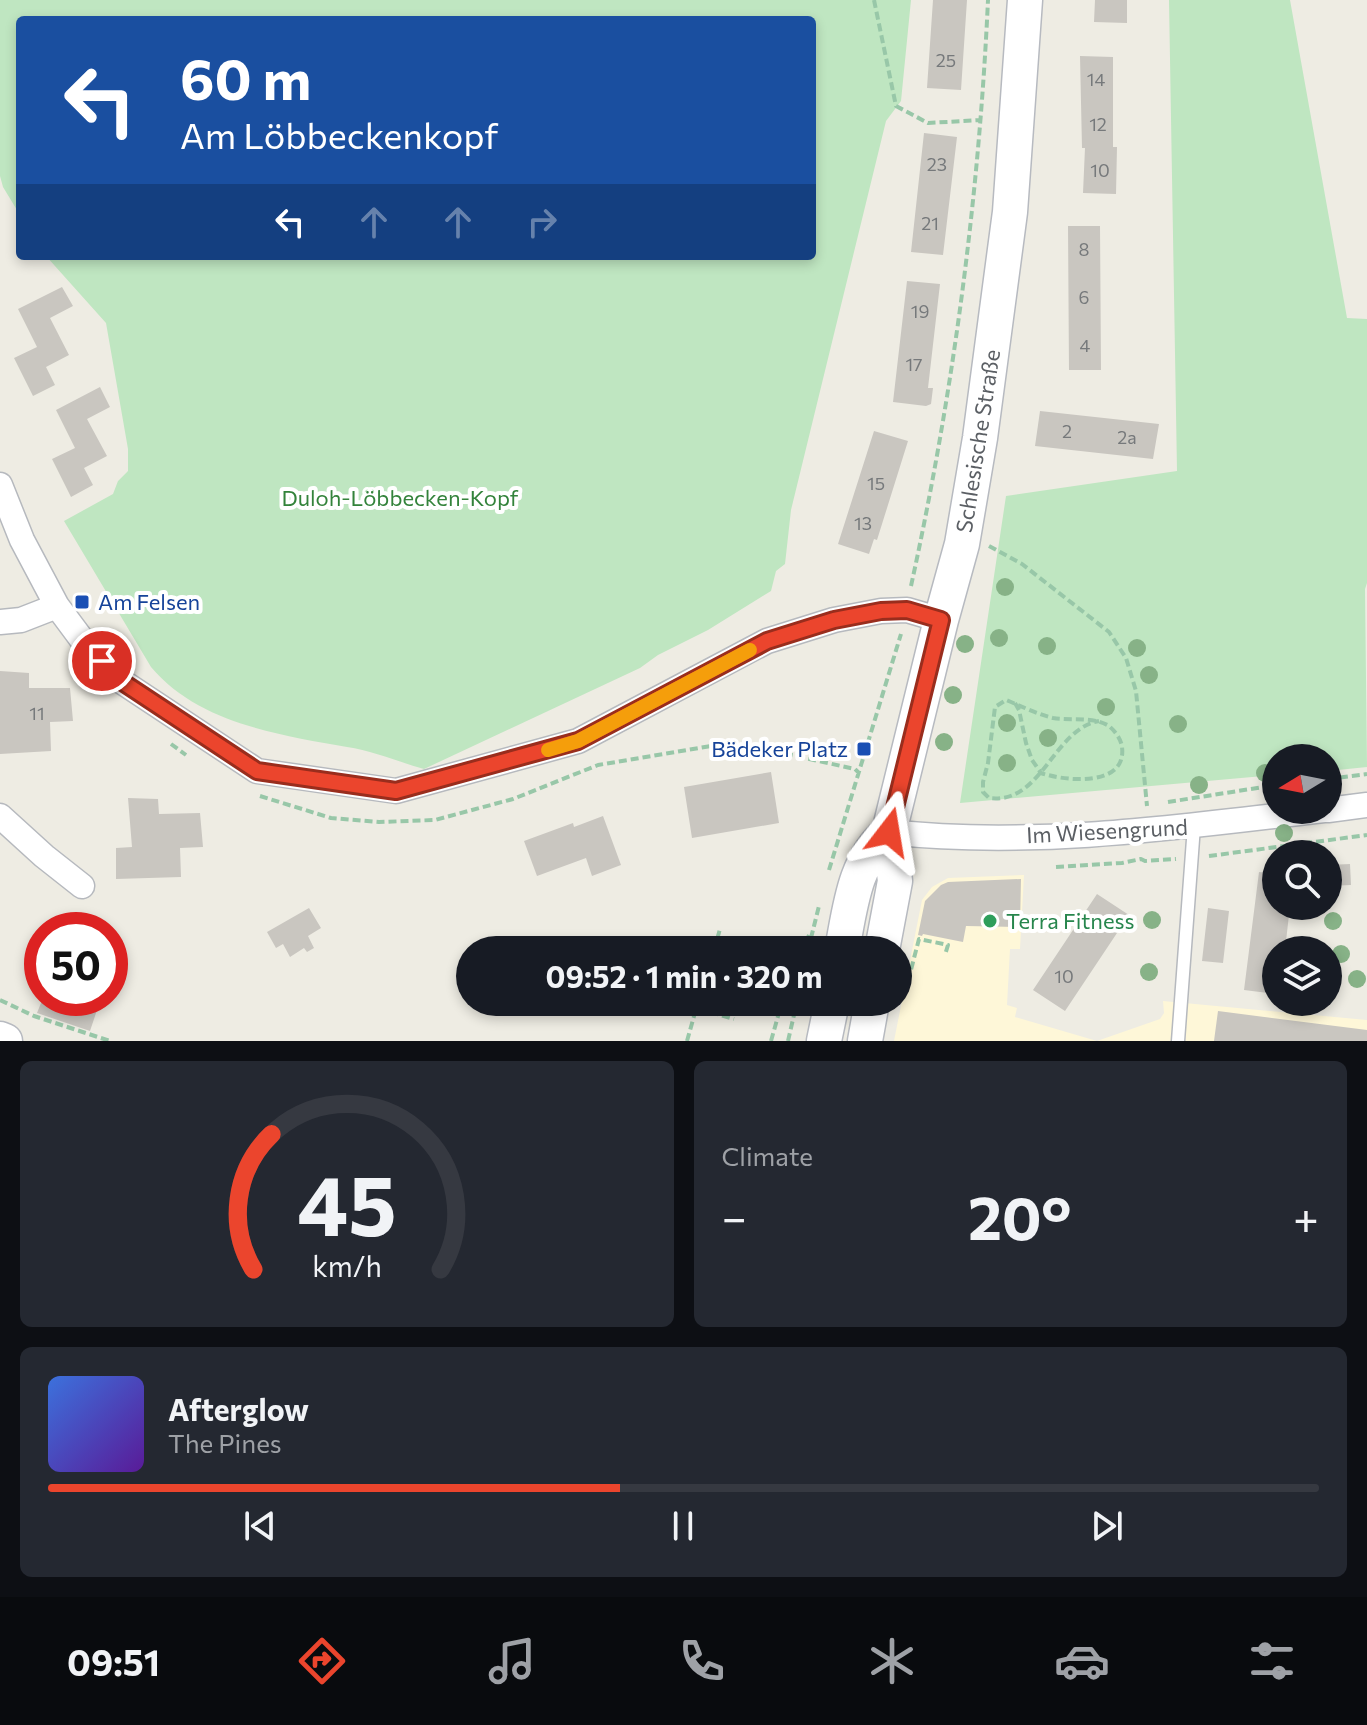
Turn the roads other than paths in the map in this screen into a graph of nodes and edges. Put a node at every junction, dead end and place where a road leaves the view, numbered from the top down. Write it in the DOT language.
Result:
graph roads {
  1 [pos="1022,0"];
  2 [pos="0,485"];
  3 [pos="57,606"];
  4 [pos="941,620"];
  5 [pos="0,622"];
  6 [pos="1367,805"];
  7 [pos="1342,808"];
  8 [pos="0,816"];
  9 [pos="1262,818"];
  10 [pos="1194,826"];
  11 [pos="889,832"];
  12 [pos="82,886"];
  13 [pos="845,936"];
  14 [pos="885,936"];
  15 [pos="829,1016"];
  16 [pos="869,1016"];
  17 [pos="824,1041"];
  18 [pos="865,1041"];
  19 [pos="1178,1041"];
  1 -- 4 [label="main road, Schlesische Straße"];
  2 -- 3 [label="street"];
  3 -- 4 [label="street"];
  3 -- 5 [label="street"];
  4 -- 11 [label="main road, Schlesische Straße"];
  6 -- 7 [label="street, Im Wiesengrund"];
  8 -- 12 [label="street"];
  9 -- 10 [label="street, Im Wiesengrund"];
  10 -- 11 [label="street, Im Wiesengrund"];
  10 -- 19 [label="lane"];
  11 -- 13 [label="main road, Schlesische Straße"];
  11 -- 14 [label="main road, Schlesische Straße"];
  15 -- 17 [label="main road"];
  16 -- 18 [label="main road"];
}
